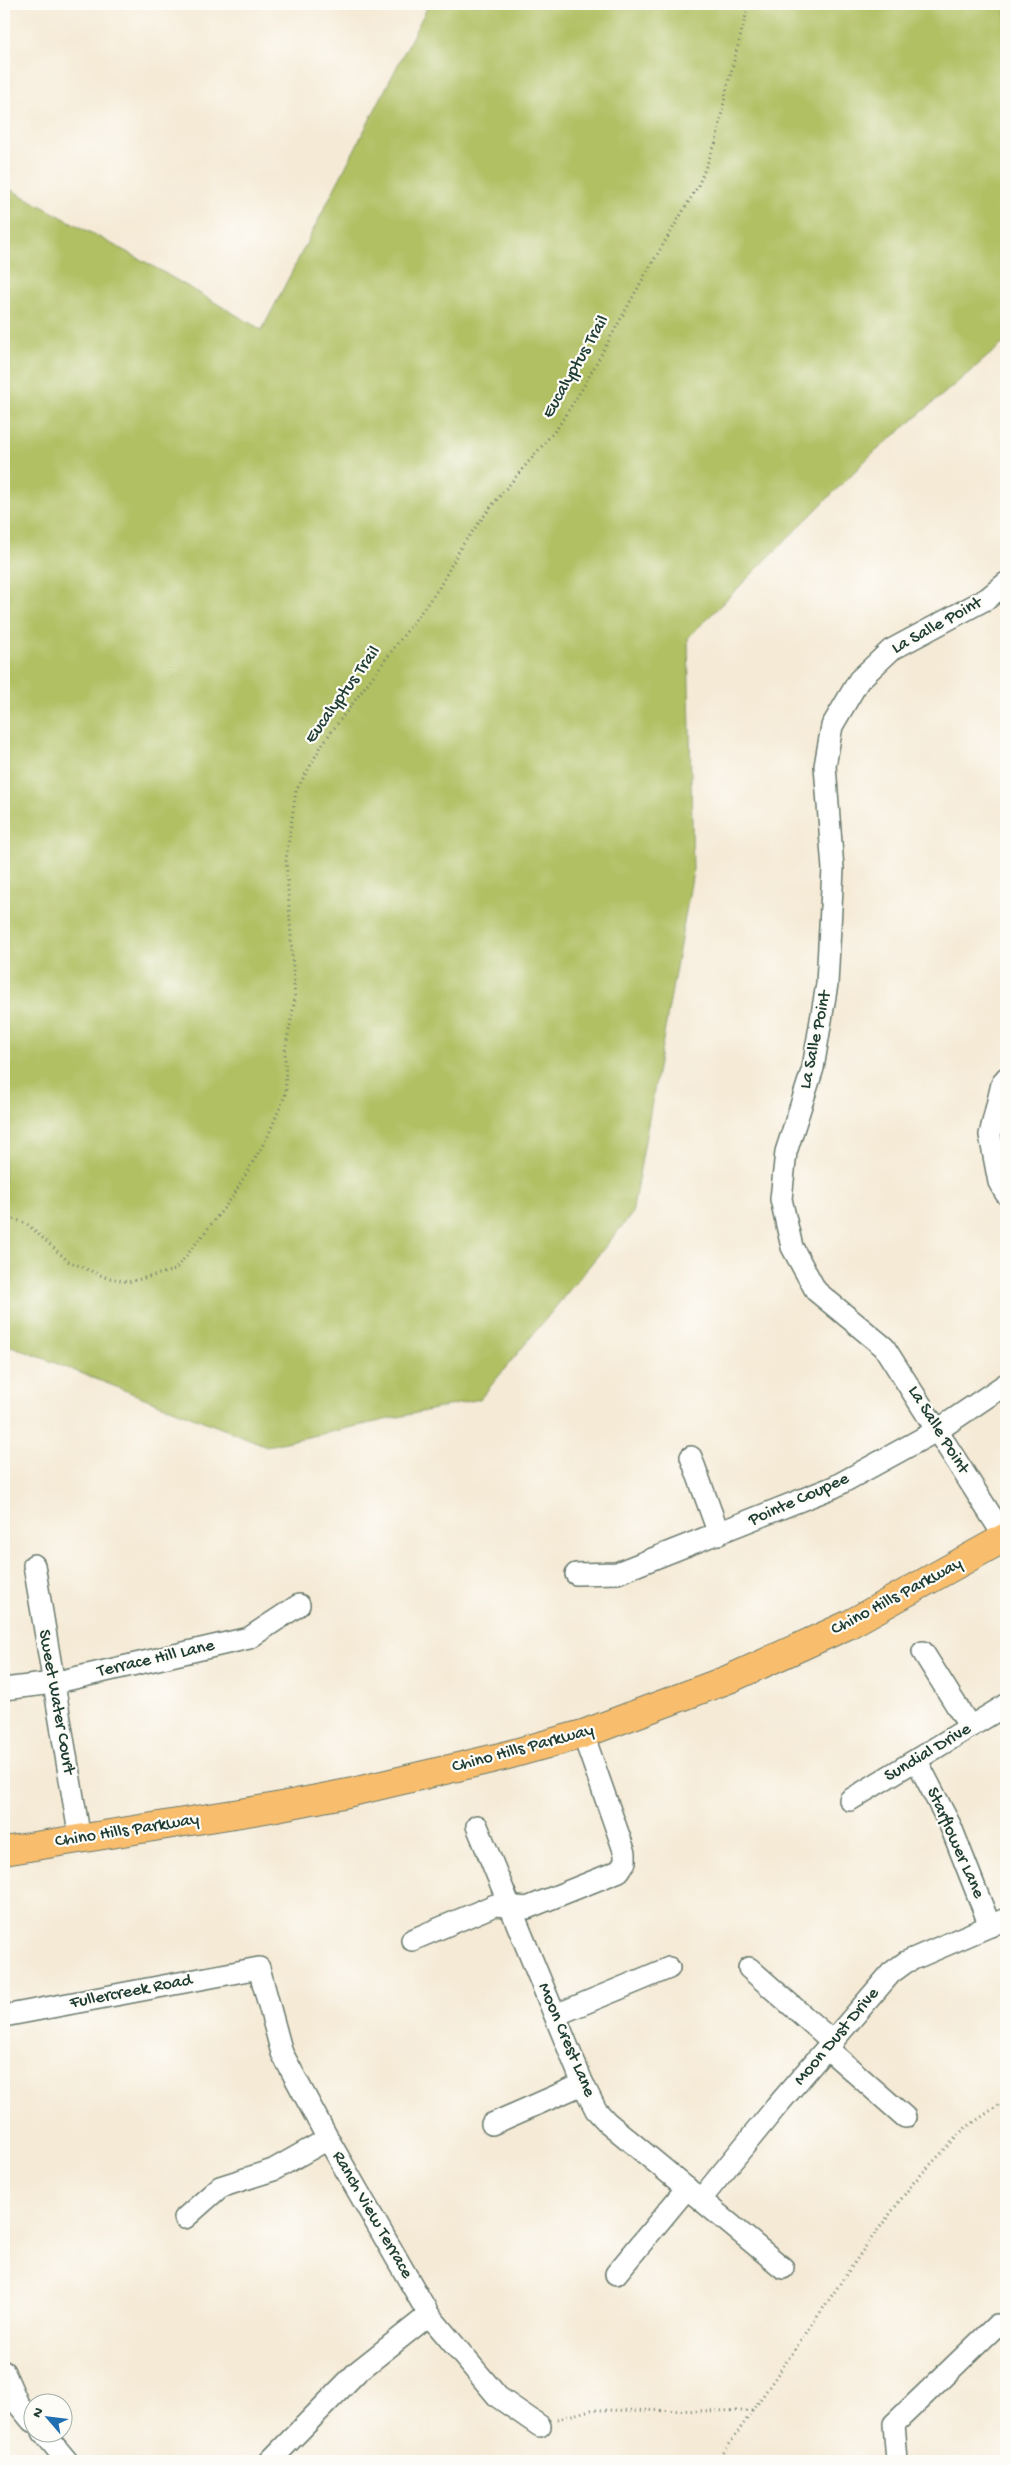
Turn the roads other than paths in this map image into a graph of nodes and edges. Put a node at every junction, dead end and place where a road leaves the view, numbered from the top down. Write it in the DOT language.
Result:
graph roads {
  1 [pos="1006,583"];
  2 [pos="1006,1078"];
  3 [pos="1006,1194"];
  4 [pos="1006,1384"];
  5 [pos="938,1430"];
  6 [pos="690,1457"];
  7 [pos="719,1534"];
  8 [pos="1006,1538"];
  9 [pos="34,1565"];
  10 [pos="576,1574"];
  11 [pos="299,1605"];
  12 [pos="923,1652"];
  13 [pos="53,1683"];
  14 [pos="4,1688"];
  15 [pos="1006,1705"];
  16 [pos="970,1727"];
  17 [pos="584,1734"];
  18 [pos="917,1761"];
  19 [pos="850,1800"];
  20 [pos="477,1826"];
  21 [pos="80,1839"];
  22 [pos="4,1851"];
  23 [pos="512,1908"];
  24 [pos="998,1922"];
  25 [pos="412,1940"];
  26 [pos="259,1968"];
  27 [pos="668,1968"];
  28 [pos="749,1968"];
  29 [pos="556,2015"];
  30 [pos="4,2016"];
  31 [pos="830,2045"];
  32 [pos="583,2084"];
  33 [pos="905,2117"];
  34 [pos="492,2124"];
  35 [pos="328,2139"];
  36 [pos="694,2193"];
  37 [pos="185,2218"];
  38 [pos="783,2268"];
  39 [pos="616,2274"];
  40 [pos="429,2315"];
  41 [pos="1006,2328"];
  42 [pos="4,2372"];
  43 [pos="22,2409"];
  44 [pos="540,2426"];
  45 [pos="51,2442"];
  46 [pos="67,2461"];
  47 [pos="270,2461"];
  48 [pos="897,2461"];
  1 -- 5 [label="street, La Salle Point"];
  2 -- 3 [label="street"];
  4 -- 5 [label="street, Pointe Coupee"];
  5 -- 7 [label="street, Pointe Coupee"];
  5 -- 8 [label="street, La Salle Point"];
  6 -- 7 [label="street"];
  7 -- 10 [label="street, Pointe Coupee"];
  8 -- 17 [label="main road, Chino Hills Parkway"];
  9 -- 13 [label="street, Sweet Water Court"];
  11 -- 13 [label="street, Terrace Hill Lane"];
  12 -- 16 [label="street"];
  13 -- 14 [label="street, Terrace Hill Lane"];
  13 -- 21 [label="street, Sweet Water Court"];
  15 -- 16 [label="street, Sundial Drive"];
  16 -- 18 [label="street, Sundial Drive"];
  17 -- 21 [label="main road, Chino Hills Parkway"];
  17 -- 23 [label="street"];
  18 -- 19 [label="street, Sundial Drive"];
  18 -- 24 [label="street, Starflower Lane"];
  20 -- 23 [label="street, Moon Crest Lane"];
  21 -- 22 [label="main road, Chino Hills Parkway"];
  23 -- 25 [label="street"];
  23 -- 29 [label="street, Moon Crest Lane"];
  24 -- 31 [label="street, Moon Dust Drive"];
  26 -- 30 [label="street, Fullercreek Road"];
  26 -- 35 [label="street, Ranch View Terrace"];
  27 -- 29 [label="street"];
  28 -- 31 [label="street"];
  29 -- 32 [label="street, Moon Crest Lane"];
  31 -- 33 [label="street"];
  31 -- 36 [label="street, Moon Dust Drive"];
  32 -- 34 [label="street"];
  32 -- 36 [label="street, Moon Crest Lane"];
  35 -- 37 [label="street"];
  35 -- 40 [label="street, Ranch View Terrace"];
  36 -- 38 [label="street, Moon Crest Lane"];
  36 -- 39 [label="street, Moon Dust Drive"];
  40 -- 44 [label="street, Ranch View Terrace"];
  40 -- 47 [label="street"];
  41 -- 48 [label="street"];
  42 -- 43 [label="street"];
  45 -- 46 [label="street"];
}
